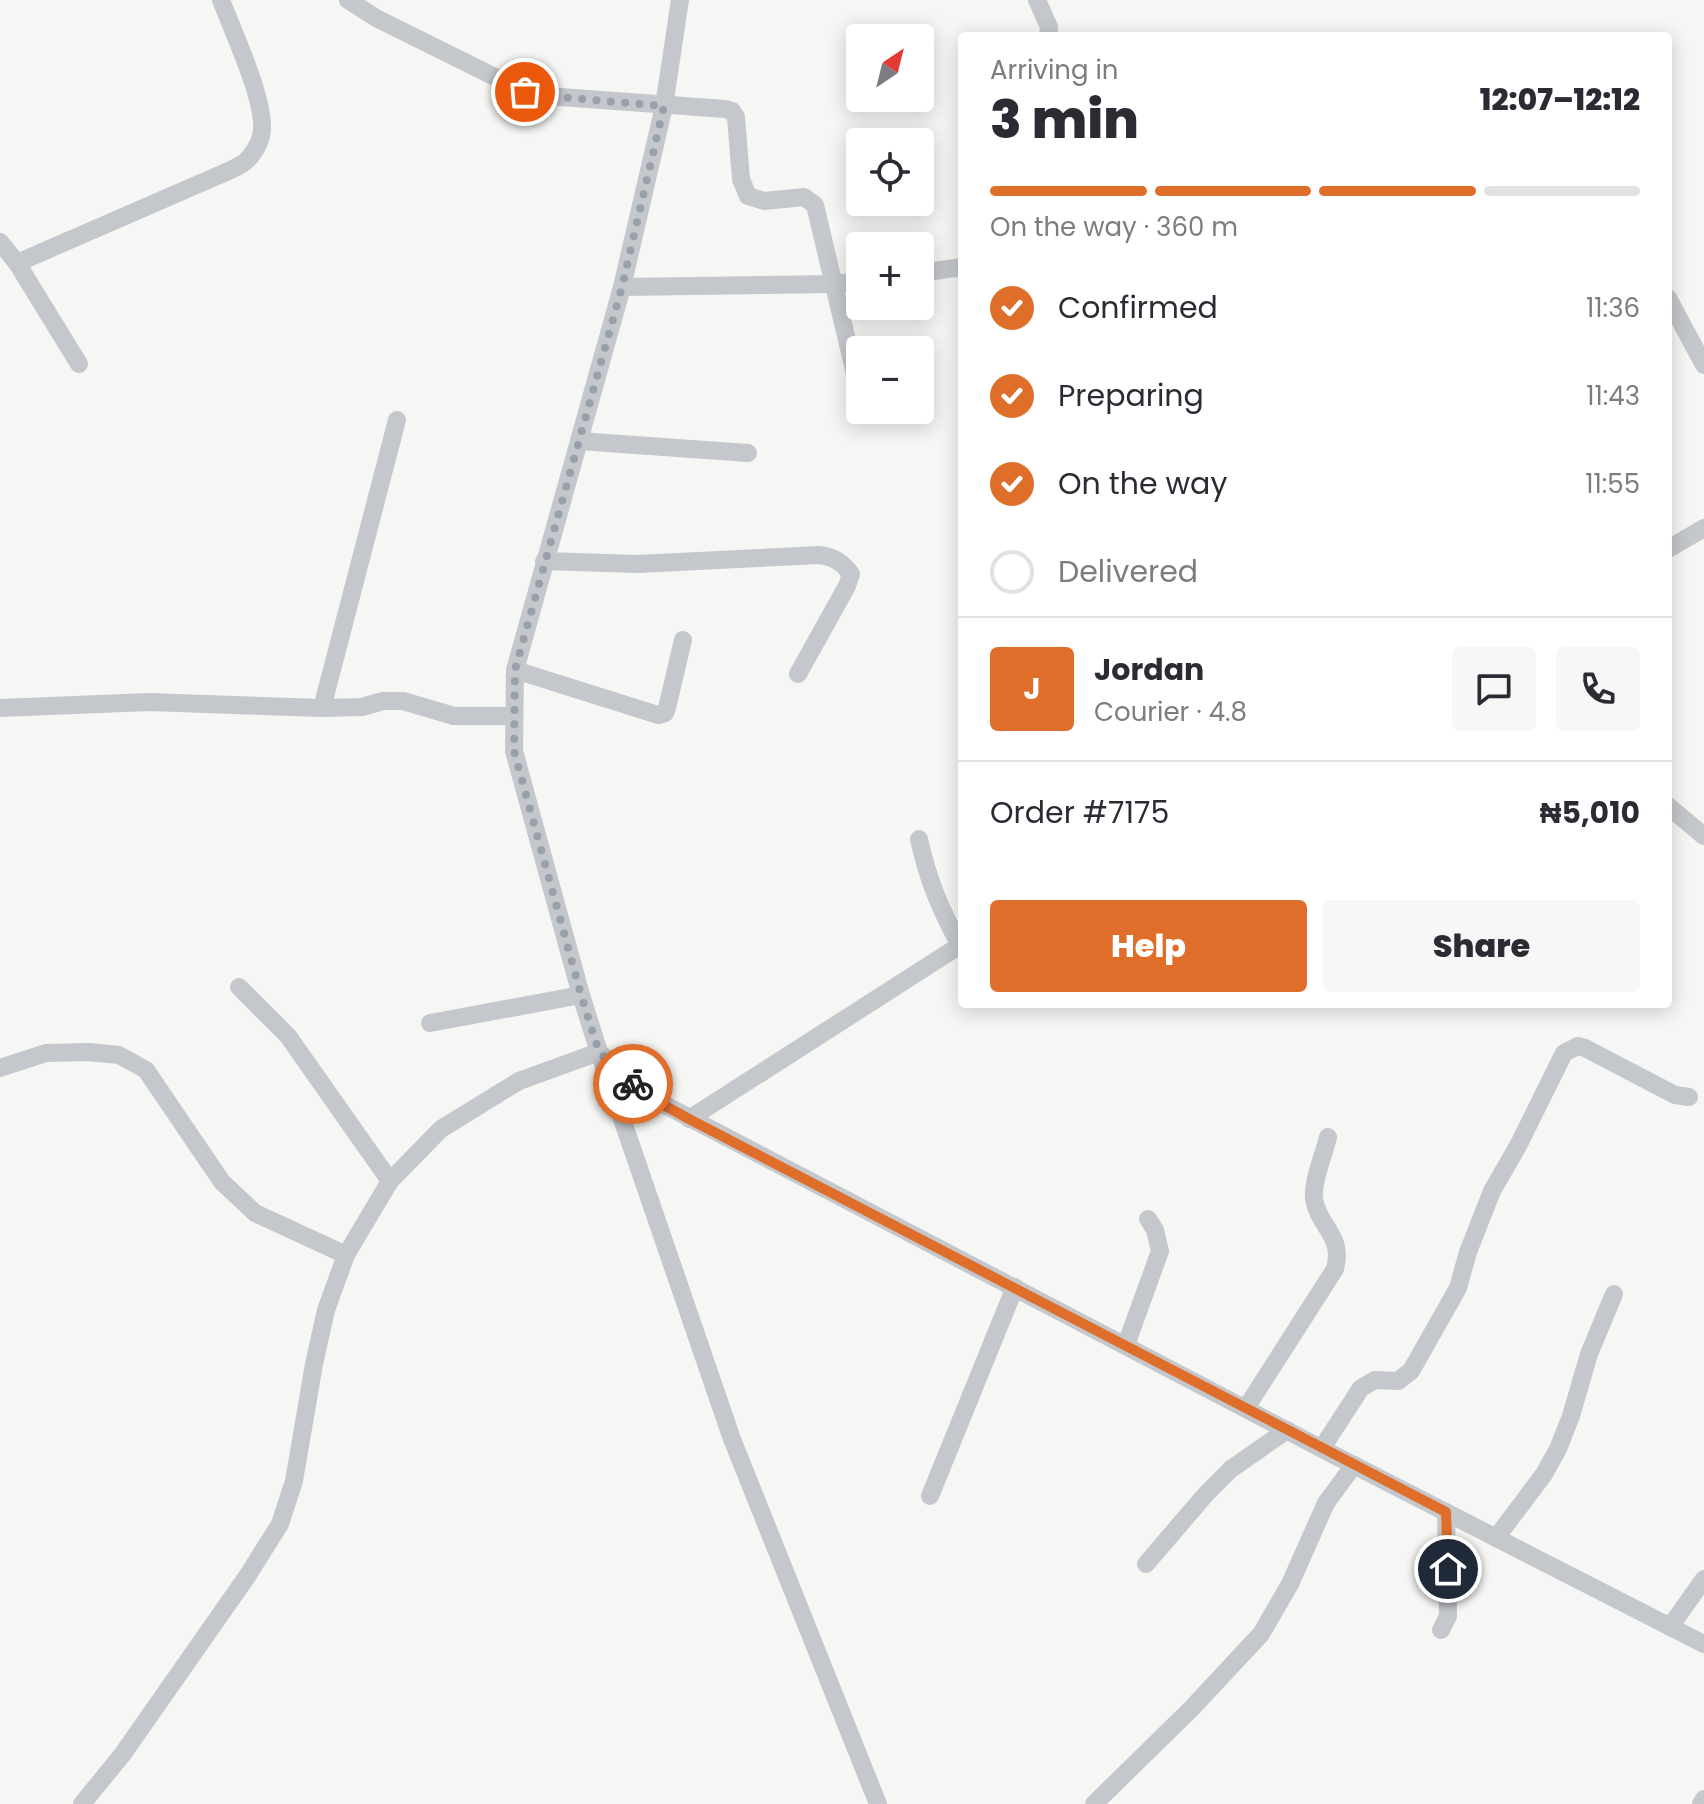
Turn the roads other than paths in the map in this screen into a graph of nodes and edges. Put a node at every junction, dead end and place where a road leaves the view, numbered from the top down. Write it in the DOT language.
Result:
graph roads {
  1 [pos="221,0"];
  2 [pos="348,0"];
  3 [pos="680,0"];
  4 [pos="1037,0"];
  5 [pos="1048,32"];
  6 [pos="664,106"];
  7 [pos="0,242"];
  8 [pos="17,263"];
  9 [pos="958,268"];
  10 [pos="934,271"];
  11 [pos="846,283"];
  12 [pos="834,284"];
  13 [pos="622,287"];
  14 [pos="1672,305"];
  15 [pos="846,336"];
  16 [pos="79,364"];
  17 [pos="1704,365"];
  18 [pos="397,420"];
  19 [pos="579,441"];
  20 [pos="748,453"];
  21 [pos="1704,528"];
  22 [pos="1672,547"];
  23 [pos="544,561"];
  24 [pos="683,640"];
  25 [pos="515,670"];
  26 [pos="798,674"];
  27 [pos="0,708"];
  28 [pos="322,708"];
  29 [pos="514,716"];
  30 [pos="1672,809"];
  31 [pos="1704,836"];
  32 [pos="919,839"];
  33 [pos="958,940"];
  34 [pos="958,947"];
  35 [pos="239,987"];
  36 [pos="581,995"];
  37 [pos="430,1023"];
  38 [pos="599,1052"];
  39 [pos="0,1068"];
  40 [pos="1689,1097"];
  41 [pos="689,1119"];
  42 [pos="1328,1137"];
  43 [pos="390,1181"];
  44 [pos="1148,1219"];
  45 [pos="346,1255"];
  46 [pos="1015,1287"];
  47 [pos="1614,1294"];
  48 [pos="1126,1345"];
  49 [pos="1246,1408"];
  50 [pos="1287,1430"];
  51 [pos="1322,1448"];
  52 [pos="1354,1465"];
  53 [pos="930,1496"];
  54 [pos="1446,1512"];
  55 [pos="1496,1538"];
  56 [pos="1146,1564"];
  57 [pos="1704,1579"];
  58 [pos="1670,1627"];
  59 [pos="1441,1630"];
  60 [pos="1704,1644"];
  61 [pos="1704,1799"];
  62 [pos="82,1804"];
  63 [pos="878,1804"];
  64 [pos="1094,1804"];
  65 [pos="1701,1804"];
  1 -- 8 [label="street"];
  2 -- 6 [label="street"];
  3 -- 6 [label="street"];
  4 -- 5 [label="street"];
  6 -- 12 [label="street"];
  6 -- 13 [label="street"];
  7 -- 8 [label="street"];
  8 -- 16 [label="street"];
  9 -- 10 [label="street"];
  11 -- 12 [label="street"];
  12 -- 13 [label="street"];
  12 -- 15 [label="street"];
  13 -- 19 [label="street"];
  14 -- 17 [label="street"];
  18 -- 28 [label="street"];
  19 -- 20 [label="street"];
  19 -- 23 [label="street"];
  21 -- 22 [label="street"];
  23 -- 25 [label="street"];
  23 -- 26 [label="street"];
  24 -- 25 [label="street"];
  25 -- 29 [label="street"];
  27 -- 28 [label="street"];
  28 -- 29 [label="street"];
  29 -- 36 [label="street"];
  30 -- 31 [label="street"];
  32 -- 33 [label="street"];
  34 -- 41 [label="street"];
  35 -- 43 [label="street"];
  36 -- 37 [label="street"];
  36 -- 38 [label="street"];
  38 -- 41 [label="street"];
  38 -- 43 [label="street"];
  38 -- 63 [label="street"];
  39 -- 45 [label="street"];
  40 -- 51 [label="street"];
  41 -- 46 [label="street"];
  42 -- 49 [label="street"];
  43 -- 45 [label="street"];
  44 -- 48 [label="street"];
  45 -- 62 [label="street"];
  46 -- 48 [label="street"];
  46 -- 53 [label="street"];
  47 -- 55 [label="street"];
  48 -- 49 [label="street"];
  49 -- 50 [label="street"];
  50 -- 51 [label="street"];
  50 -- 56 [label="street"];
  51 -- 52 [label="street"];
  52 -- 54 [label="street"];
  52 -- 64 [label="street"];
  54 -- 55 [label="street"];
  54 -- 59 [label="street"];
  55 -- 58 [label="street"];
  57 -- 58 [label="street"];
  58 -- 60 [label="street"];
  61 -- 65 [label="street"];
}
